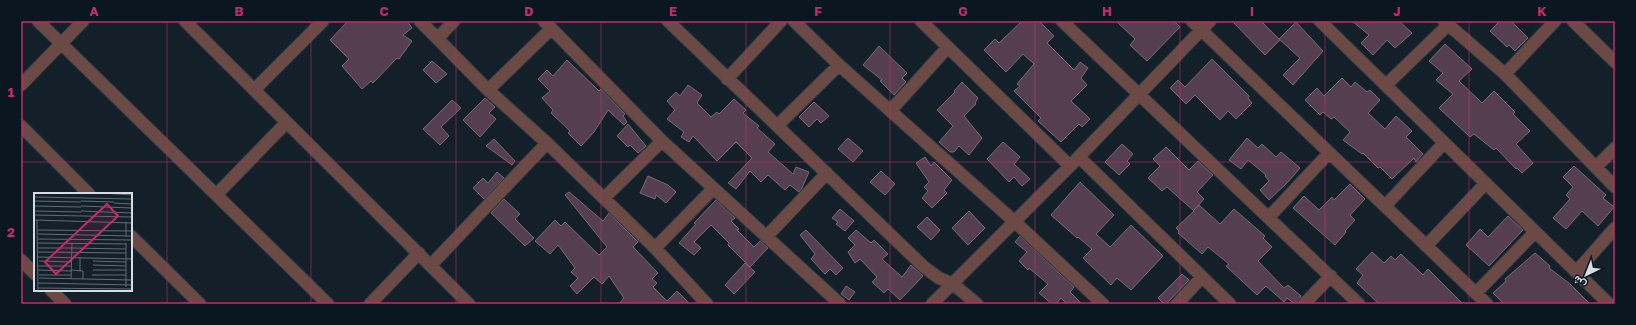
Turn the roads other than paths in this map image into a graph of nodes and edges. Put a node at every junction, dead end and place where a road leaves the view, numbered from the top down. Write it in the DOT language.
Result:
graph roads {
  1 [pos="38,21"];
  2 [pos="83,21"];
  3 [pos="185,21"];
  4 [pos="323,21"];
  5 [pos="420,21"];
  6 [pos="454,21"];
  7 [pos="668,21"];
  8 [pos="781,21"];
  9 [pos="794,21"];
  10 [pos="922,21"];
  11 [pos="1062,21"];
  12 [pos="1192,21"];
  13 [pos="1210,21"];
  14 [pos="1320,21"];
  15 [pos="1555,21"];
  16 [pos="1573,21"];
  17 [pos="1446,23"];
  18 [pos="548,25"];
  19 [pos="1201,30"];
  20 [pos="438,38"];
  21 [pos="60,44"];
  22 [pos="948,47"];
  23 [pos="1615,62"];
  24 [pos="838,65"];
  25 [pos="1505,74"];
  26 [pos="727,79"];
  27 [pos="21,85"];
  28 [pos="1386,85"];
  29 [pos="254,90"];
  30 [pos="488,90"];
  31 [pos="1139,93"];
  32 [pos="891,110"];
  33 [pos="286,123"];
  34 [pos="778,125"];
  35 [pos="21,126"];
  36 [pos="662,141"];
  37 [pos="1444,142"];
  38 [pos="547,143"];
  39 [pos="1615,148"];
  40 [pos="1329,153"];
  41 [pos="1074,161"];
  42 [pos="1596,167"];
  43 [pos="827,173"];
  44 [pos="1486,183"];
  45 [pos="1615,187"];
  46 [pos="713,189"];
  47 [pos="88,193"];
  48 [pos="217,194"];
  49 [pos="604,198"];
  50 [pos="1385,206"];
  51 [pos="1269,217"];
  52 [pos="1015,222"];
  53 [pos="1615,228"];
  54 [pos="1535,232"];
  55 [pos="132,237"];
  56 [pos="766,237"];
  57 [pos="1426,246"];
  58 [pos="655,248"];
  59 [pos="419,253"];
  60 [pos="21,260"];
  61 [pos="431,265"];
  62 [pos="1576,272"];
  63 [pos="34,273"];
  64 [pos="1331,276"];
  65 [pos="1202,277"];
  66 [pos="953,284"];
  67 [pos="52,291"];
  68 [pos="1476,293"];
  69 [pos="464,302"];
  70 [pos="703,303"];
  71 [pos="65,304"];
  72 [pos="200,304"];
  73 [pos="328,304"];
  74 [pos="370,304"];
  75 [pos="840,304"];
  76 [pos="932,304"];
  77 [pos="977,304"];
  78 [pos="1103,304"];
  79 [pos="1177,304"];
  80 [pos="1230,304"];
  81 [pos="1304,304"];
  82 [pos="1359,304"];
  83 [pos="1487,304"];
  84 [pos="1609,304"];
  1 -- 21 [label="street"];
  2 -- 21 [label="street"];
  3 -- 29 [label="street"];
  4 -- 29 [label="street"];
  5 -- 20 [label="street"];
  6 -- 20 [label="street"];
  7 -- 26 [label="street"];
  8 -- 26 [label="street"];
  9 -- 24 [label="street"];
  10 -- 22 [label="street"];
  11 -- 31 [label="street"];
  12 -- 19 [label="street"];
  13 -- 19 [label="street"];
  14 -- 28 [label="street"];
  15 -- 25 [label="street"];
  16 -- 23 [label="street"];
  17 -- 25 [label="street"];
  17 -- 28 [label="street"];
  18 -- 30 [label="street"];
  18 -- 36 [label="street"];
  19 -- 31 [label="street"];
  19 -- 40 [label="street"];
  20 -- 30 [label="street"];
  21 -- 27 [label="street"];
  21 -- 48 [label="street"];
  22 -- 32 [label="street"];
  22 -- 41 [label="street"];
  24 -- 32 [label="street"];
  24 -- 34 [label="street"];
  25 -- 42 [label="street"];
  26 -- 34 [label="street"];
  28 -- 37 [label="street"];
  29 -- 33 [label="street"];
  30 -- 38 [label="street"];
  31 -- 41 [label="street"];
  31 -- 51 [label="street"];
  32 -- 52 [label="street"];
  33 -- 48 [label="street"];
  33 -- 59 [label="street"];
  34 -- 43 [label="street"];
  35 -- 47 [label="street"];
  36 -- 46 [label="street"];
  36 -- 49 [label="street"];
  37 -- 44 [label="street"];
  37 -- 50 [label="street"];
  38 -- 49 [label="street"];
  38 -- 61 [label="street"];
  39 -- 42 [label="street"];
  40 -- 50 [label="street"];
  40 -- 51 [label="street"];
  41 -- 52 [label="street"];
  41 -- 65 [label="street"];
  42 -- 45 [label="street"];
  43 -- 56 [label="street"];
  43 -- 66 [label="street"];
  44 -- 54 [label="street"];
  44 -- 57 [label="street"];
  46 -- 56 [label="street"];
  46 -- 58 [label="street"];
  48 -- 73 [label="street"];
  49 -- 58 [label="street"];
  50 -- 57 [label="street"];
  51 -- 64 [label="street"];
  52 -- 66 [label="street"];
  52 -- 78 [label="street"];
  53 -- 62 [label="street"];
  54 -- 62 [label="street"];
  54 -- 68 [label="street"];
  55 -- 72 [label="street"];
  56 -- 75 [label="street"];
  57 -- 68 [label="street"];
  58 -- 70 [label="street"];
  59 -- 61 [label="street"];
  59 -- 74 [label="street"];
  60 -- 63 [label="street"];
  61 -- 69 [label="street"];
  62 -- 84 [label="street"];
  64 -- 81 [label="street"];
  64 -- 82 [label="street"];
  65 -- 79 [label="street"];
  65 -- 80 [label="street"];
  66 -- 76 [label="street"];
  66 -- 77 [label="street"];
  67 -- 71 [label="street"];
  68 -- 83 [label="street"];
}
